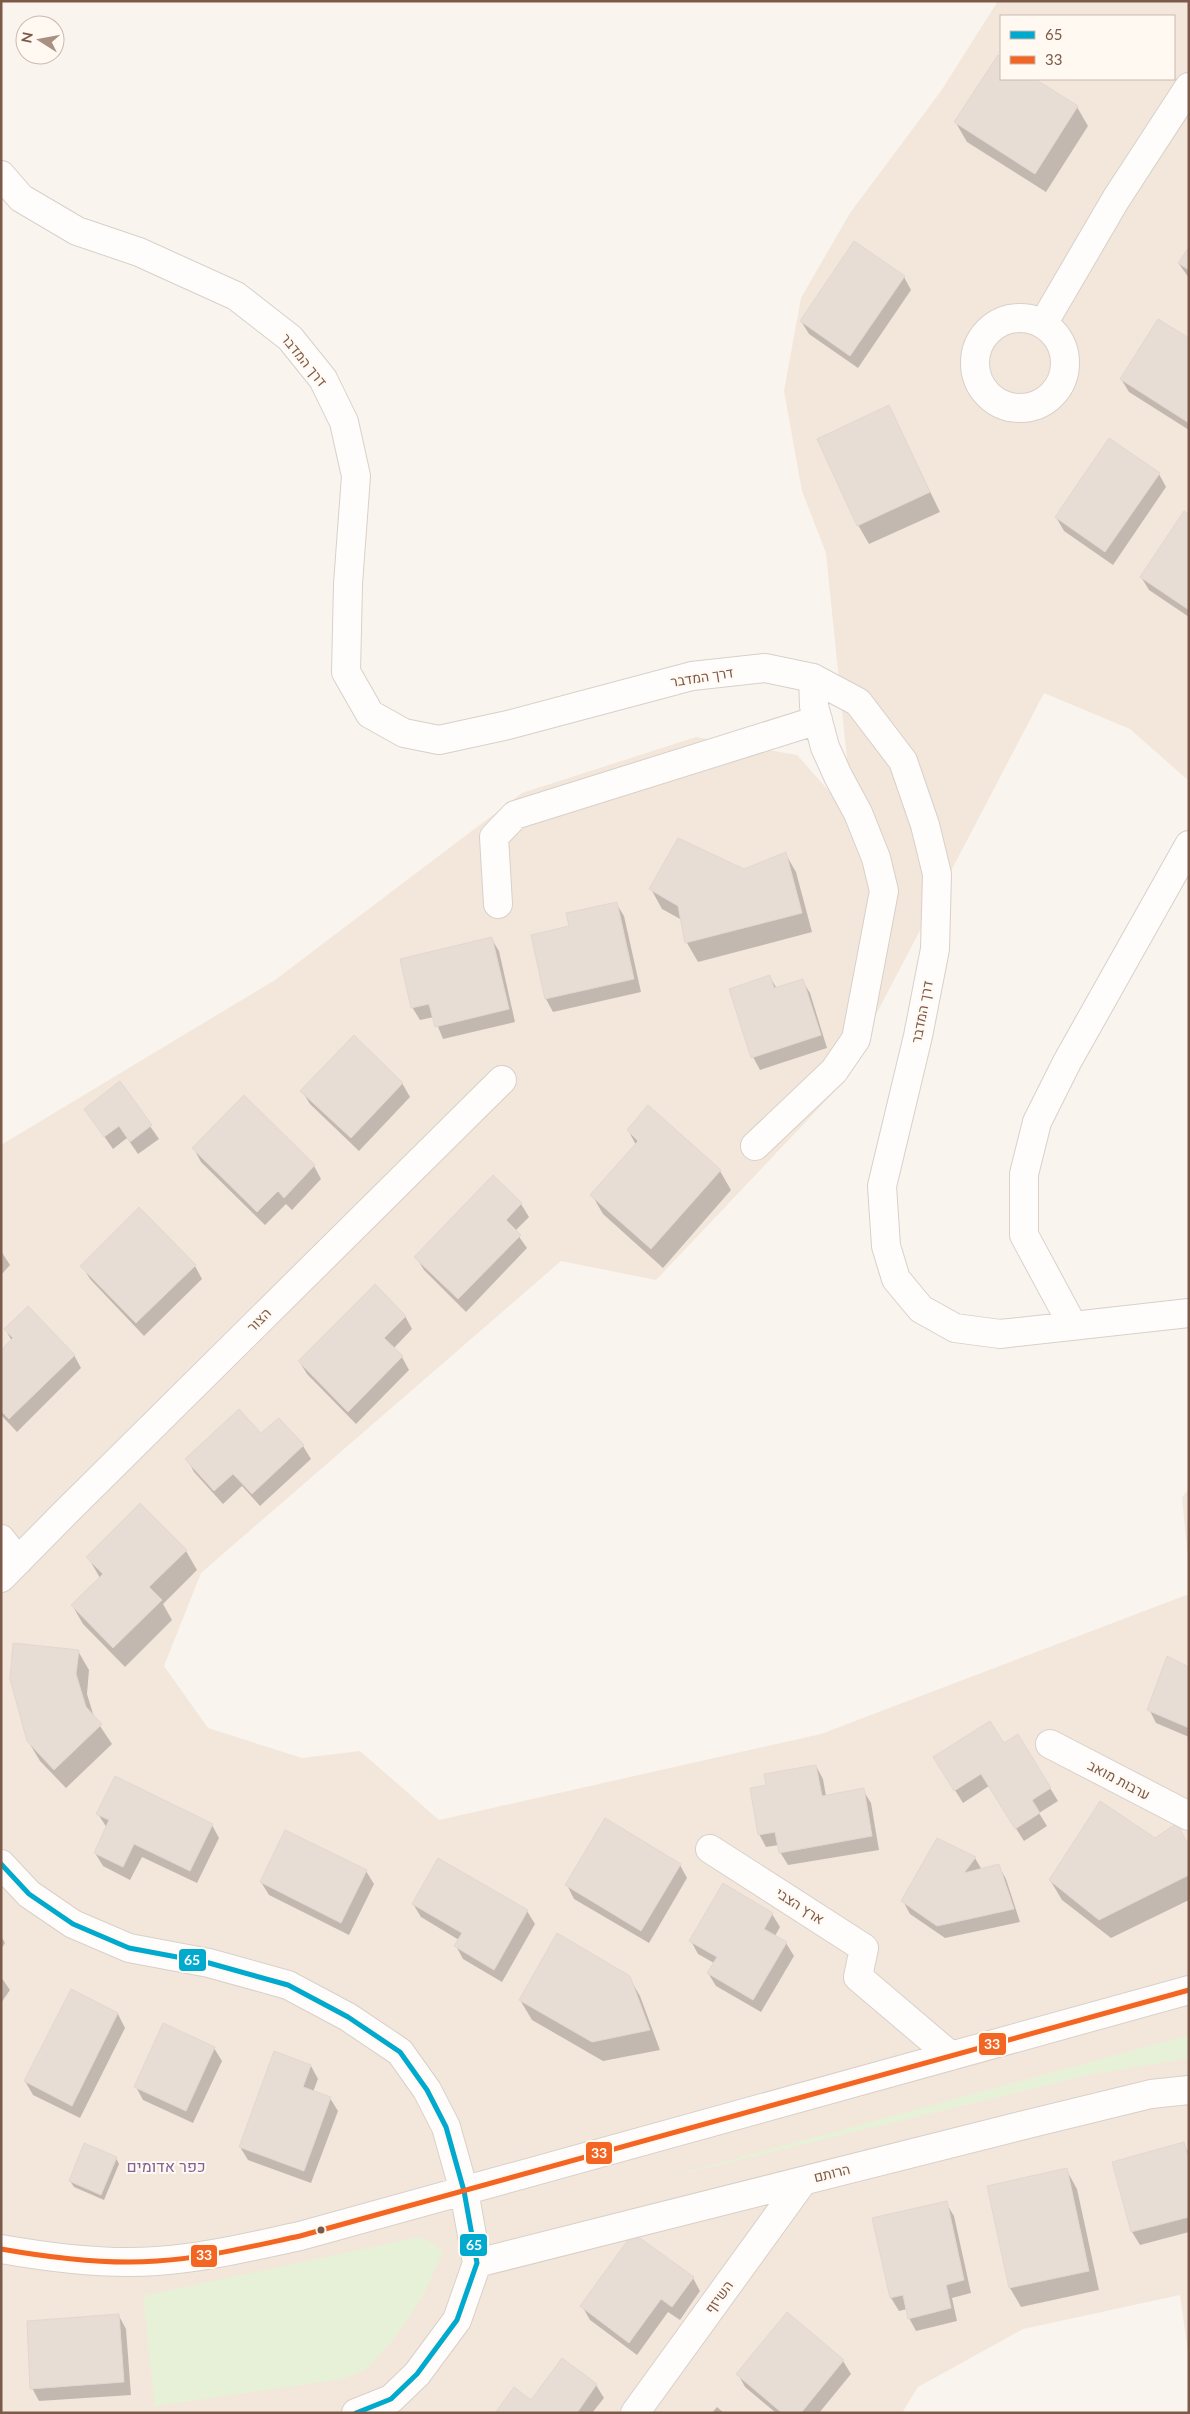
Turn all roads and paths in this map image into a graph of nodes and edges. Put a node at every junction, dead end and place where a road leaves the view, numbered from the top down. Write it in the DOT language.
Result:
graph roads {
  1 [pos="1189,87"];
  2 [pos="1,175"];
  3 [pos="1042,324"];
  4 [pos="813,678"];
  5 [pos="818,720"];
  6 [pos="1189,845"];
  7 [pos="498,904"];
  8 [pos="502,1080"];
  9 [pos="755,1146"];
  10 [pos="1189,1313"];
  11 [pos="1073,1326"];
  12 [pos="1,1539"];
  13 [pos="10,1570"];
  14 [pos="1050,1744"];
  15 [pos="1189,1816"];
  16 [pos="710,1849"];
  17 [pos="1,1864"];
  18 [pos="1189,1990"];
  19 [pos="951,2056"];
  20 [pos="1189,2090"];
  21 [pos="802,2181"];
  22 [pos="464,2191"];
  23 [pos="1,2249"];
  24 [pos="477,2264"];
  25 [pos="356,2413"];
  26 [pos="635,2413"];
  1 -- 3 [label="street"];
  2 -- 4 [label="street, דרך המדבר"];
  4 -- 5 [label="street"];
  4 -- 11 [label="street, דרך המדבר"];
  5 -- 7 [label="street"];
  5 -- 9 [label="street"];
  6 -- 11 [label="street"];
  8 -- 13 [label="street, הצור"];
  10 -- 11 [label="street, דרך המדבר"];
  12 -- 13 [label="street"];
  14 -- 15 [label="street, ערבות מואב"];
  16 -- 19 [label="street, ארץ הצבי"];
  17 -- 22 [label="street"];
  18 -- 19 [label="street"];
  19 -- 22 [label="street"];
  20 -- 21 [label="street, הרותם"];
  21 -- 24 [label="street, הרותם"];
  21 -- 26 [label="street, השיזף"];
  22 -- 23 [label="street"];
  22 -- 24 [label="street"];
  24 -- 25 [label="street"];
}
